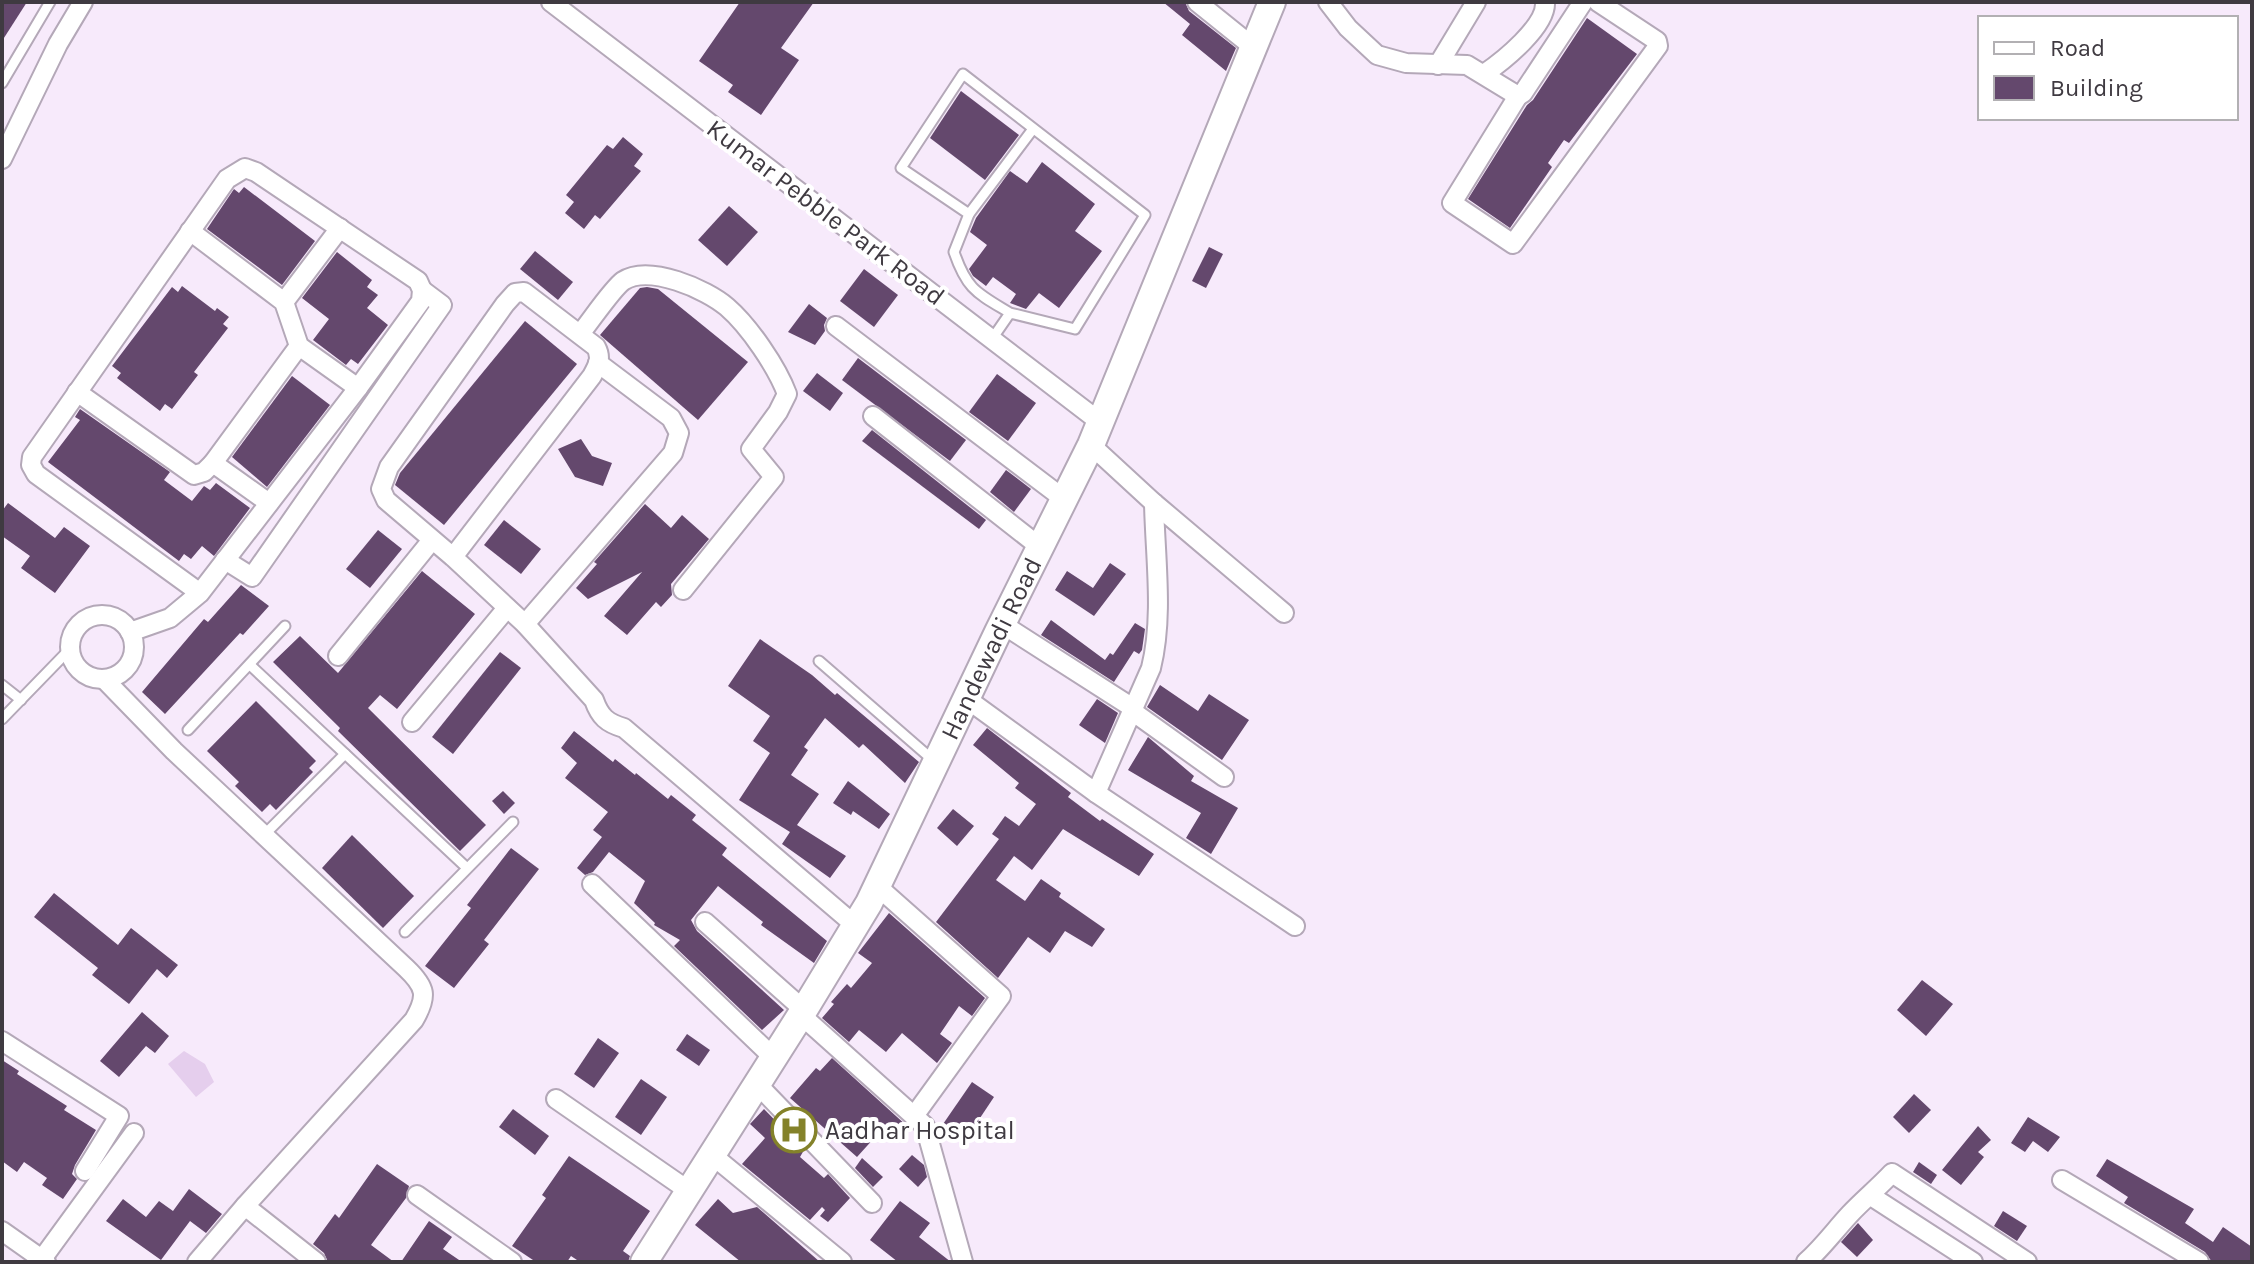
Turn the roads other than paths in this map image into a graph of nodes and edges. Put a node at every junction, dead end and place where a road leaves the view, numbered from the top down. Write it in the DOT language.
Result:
graph roads {
  1 [pos="83,2"];
  2 [pos="551,2"];
  3 [pos="1197,2"];
  4 [pos="1272,2"];
  5 [pos="1328,2"];
  6 [pos="1476,2"];
  7 [pos="1545,2"];
  8 [pos="1583,2"];
  9 [pos="1598,2"];
  10 [pos="48,3"];
  11 [pos="1253,47"];
  12 [pos="1438,65"];
  13 [pos="1484,74"];
  14 [pos="2,83"];
  15 [pos="1518,96"];
  16 [pos="1033,129"];
  17 [pos="2,159"];
  18 [pos="969,214"];
  19 [pos="340,228"];
  20 [pos="190,231"];
  21 [pos="422,290"];
  22 [pos="284,302"];
  23 [pos="1010,313"];
  24 [pos="836,326"];
  25 [pos="580,334"];
  26 [pos="992,339"];
  27 [pos="299,346"];
  28 [pos="598,363"];
  29 [pos="358,388"];
  30 [pos="77,392"];
  31 [pos="873,416"];
  32 [pos="1096,434"];
  33 [pos="213,463"];
  34 [pos="1064,499"];
  35 [pos="269,503"];
  36 [pos="1154,503"];
  37 [pos="432,540"];
  38 [pos="1040,547"];
  39 [pos="453,557"];
  40 [pos="225,560"];
  41 [pos="683,590"];
  42 [pos="200,593"];
  43 [pos="507,608"];
  44 [pos="1284,613"];
  45 [pos="525,624"];
  46 [pos="1002,624"];
  47 [pos="285,626"];
  48 [pos="130,632"];
  49 [pos="69,650"];
  50 [pos="338,656"];
  51 [pos="819,661"];
  52 [pos="250,665"];
  53 [pos="104,679"];
  54 [pos="2,685"];
  55 [pos="967,699"];
  56 [pos="21,700"];
  57 [pos="1133,710"];
  58 [pos="2,719"];
  59 [pos="412,722"];
  60 [pos="188,730"];
  61 [pos="345,754"];
  62 [pos="937,764"];
  63 [pos="1224,777"];
  64 [pos="1096,793"];
  65 [pos="513,822"];
  66 [pos="264,835"];
  67 [pos="467,868"];
  68 [pos="592,884"];
  69 [pos="877,886"];
  70 [pos="705,922"];
  71 [pos="856,926"];
  72 [pos="1295,926"];
  73 [pos="405,932"];
  74 [pos="803,1012"];
  75 [pos="2,1041"];
  76 [pos="774,1058"];
  77 [pos="757,1084"];
  78 [pos="556,1099"];
  79 [pos="914,1116"];
  80 [pos="134,1133"];
  81 [pos="712,1155"];
  82 [pos="85,1171"];
  83 [pos="2062,1180"];
  84 [pos="689,1191"];
  85 [pos="417,1195"];
  86 [pos="1871,1196"];
  87 [pos="872,1203"];
  88 [pos="245,1206"];
  89 [pos="2,1231"];
  90 [pos="44,1260"];
  91 [pos="200,1261"];
  92 [pos="316,1262"];
  93 [pos="512,1262"];
  94 [pos="644,1262"];
  95 [pos="842,1262"];
  96 [pos="963,1262"];
  97 [pos="1806,1262"];
  98 [pos="1973,1262"];
  99 [pos="2027,1262"];
  100 [pos="2199,1262"];
  1 -- 17 [label="street"];
  2 -- 26 [label="street, Kumar Pebble Park Road"];
  3 -- 11 [label="street"];
  4 -- 11 [label="main road, Handewadi Road"];
  5 -- 12 [label="street"];
  6 -- 12 [label="street"];
  7 -- 13 [label="street"];
  8 -- 15 [label="street"];
  9 -- 15 [label="street"];
  10 -- 14 [label="lane"];
  11 -- 32 [label="main road, Handewadi Road"];
  12 -- 13 [label="street"];
  13 -- 15 [label="street"];
  16 -- 18 [label="lane"];
  16 -- 18 [label="lane"];
  16 -- 23 [label="lane"];
  18 -- 23 [label="lane"];
  19 -- 20 [label="street"];
  19 -- 21 [label="street"];
  19 -- 22 [label="street"];
  20 -- 22 [label="street"];
  20 -- 30 [label="street"];
  21 -- 29 [label="street"];
  21 -- 40 [label="street"];
  22 -- 27 [label="street"];
  23 -- 26 [label="lane"];
  24 -- 34 [label="street"];
  25 -- 28 [label="street"];
  25 -- 37 [label="street"];
  25 -- 41 [label="street"];
  26 -- 32 [label="street, Kumar Pebble Park Road"];
  27 -- 29 [label="street"];
  27 -- 33 [label="street"];
  28 -- 39 [label="street"];
  28 -- 45 [label="street"];
  29 -- 35 [label="street"];
  30 -- 33 [label="street"];
  30 -- 42 [label="street"];
  31 -- 38 [label="street"];
  32 -- 34 [label="main road, Handewadi Road"];
  32 -- 36 [label="street, Kumar Pebble Park Road"];
  33 -- 35 [label="street"];
  34 -- 38 [label="main road, Handewadi Road"];
  35 -- 40 [label="street"];
  36 -- 44 [label="street, Kumar Pebble Park Road"];
  36 -- 57 [label="street"];
  37 -- 39 [label="street"];
  37 -- 50 [label="street"];
  38 -- 46 [label="main road, Handewadi Road"];
  39 -- 43 [label="street"];
  40 -- 42 [label="street"];
  42 -- 48 [label="street"];
  43 -- 45 [label="street"];
  43 -- 59 [label="street"];
  45 -- 71 [label="street"];
  46 -- 55 [label="main road, Handewadi Road"];
  46 -- 57 [label="street"];
  47 -- 52 [label="lane"];
  48 -- 49 [label="street"];
  48 -- 53 [label="street"];
  49 -- 53 [label="street"];
  49 -- 56 [label="lane"];
  51 -- 62 [label="lane"];
  52 -- 60 [label="lane"];
  52 -- 61 [label="lane"];
  53 -- 66 [label="street"];
  54 -- 56 [label="lane"];
  55 -- 62 [label="main road, Handewadi Road"];
  55 -- 64 [label="street"];
  56 -- 58 [label="lane"];
  57 -- 63 [label="street"];
  57 -- 64 [label="street"];
  61 -- 66 [label="lane"];
  61 -- 67 [label="lane"];
  62 -- 69 [label="main road, Handewadi Road"];
  64 -- 72 [label="street"];
  65 -- 67 [label="lane"];
  66 -- 88 [label="street"];
  67 -- 73 [label="lane"];
  68 -- 76 [label="street"];
  69 -- 71 [label="main road, Handewadi Road"];
  69 -- 79 [label="street"];
  70 -- 74 [label="street"];
  71 -- 74 [label="main road, Handewadi Road"];
  74 -- 76 [label="main road, Handewadi Road"];
  74 -- 79 [label="street"];
  75 -- 82 [label="street"];
  76 -- 77 [label="main road, Handewadi Road"];
  77 -- 81 [label="main road, Handewadi Road"];
  77 -- 87 [label="street"];
  78 -- 84 [label="street"];
  79 -- 96 [label="street"];
  80 -- 90 [label="street"];
  81 -- 84 [label="main road, Handewadi Road"];
  81 -- 95 [label="street"];
  83 -- 100 [label="street"];
  84 -- 94 [label="main road, Handewadi Road"];
  85 -- 93 [label="street"];
  86 -- 97 [label="street"];
  86 -- 98 [label="street"];
  86 -- 99 [label="street"];
  88 -- 91 [label="street"];
  88 -- 92 [label="street"];
  89 -- 90 [label="street"];
}
